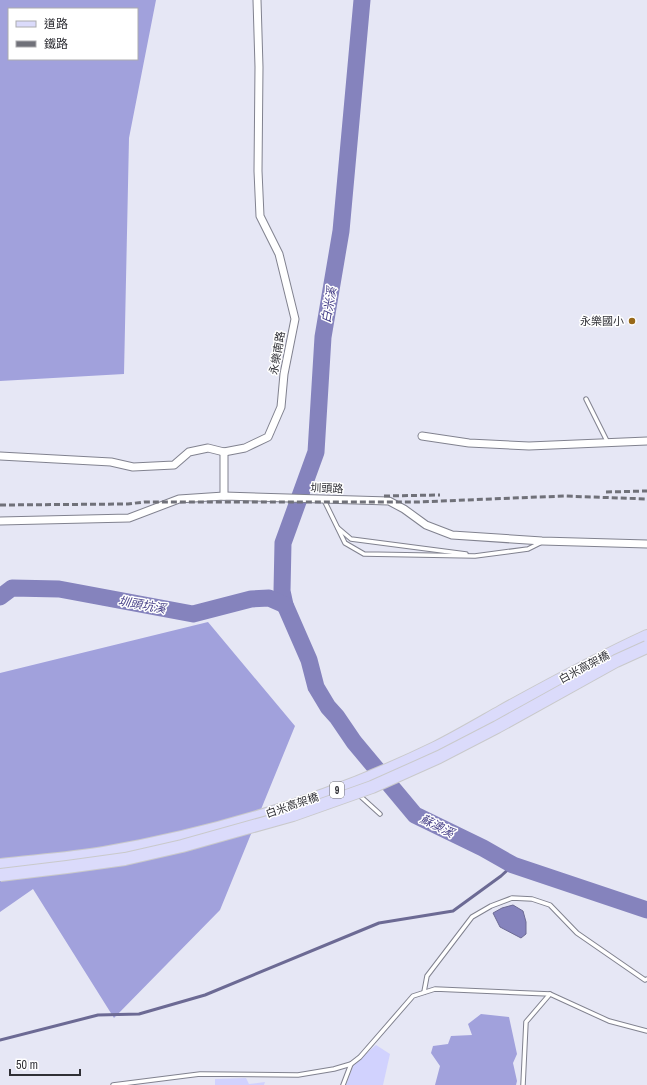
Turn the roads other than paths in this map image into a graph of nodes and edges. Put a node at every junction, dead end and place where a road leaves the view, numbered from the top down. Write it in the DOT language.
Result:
graph roads {
  1 [pos="257,0"];
  2 [pos="586,399"];
  3 [pos="422,436"];
  4 [pos="647,441"];
  5 [pos="609,443"];
  6 [pos="224,452"];
  7 [pos="0,456"];
  8 [pos="224,496"];
  9 [pos="324,500"];
  10 [pos="0,521"];
  11 [pos="337,527"];
  12 [pos="542,541"];
  13 [pos="647,544"];
  14 [pos="475,556"];
  15 [pos="647,636"];
  16 [pos="647,647"];
  17 [pos="355,788"];
  18 [pos="380,814"];
  19 [pos="0,865"];
  20 [pos="0,875"];
  21 [pos="647,979"];
  22 [pos="424,992"];
  23 [pos="550,994"];
  24 [pos="647,1031"];
  25 [pos="351,1064"];
  26 [pos="132,1084"];
  27 [pos="113,1085"];
  28 [pos="343,1085"];
  29 [pos="523,1085"];
  1 -- 6 [label="street, 永樂南路"];
  2 -- 5 [label="lane"];
  3 -- 5 [label="street"];
  4 -- 5 [label="street"];
  6 -- 7 [label="street, 永樂南路"];
  6 -- 8 [label="street"];
  8 -- 10 [label="street, 圳頭路"];
  8 -- 12 [label="street, 圳頭路"];
  9 -- 11 [label="lane"];
  11 -- 14 [label="lane"];
  11 -- 14 [label="lane"];
  12 -- 13 [label="street, 圳頭路"];
  12 -- 14 [label="lane"];
  15 -- 17 [label="main road, 白米高架橋 / 9"];
  16 -- 17 [label="main road, 白米高架橋 / 9, bridge"];
  17 -- 18 [label="lane"];
  17 -- 19 [label="main road, 白米高架橋 / 9"];
  17 -- 20 [label="main road, 白米高架橋 / 9, bridge"];
  21 -- 22 [label="lane"];
  22 -- 23 [label="lane"];
  22 -- 25 [label="lane"];
  23 -- 24 [label="lane"];
  23 -- 29 [label="lane"];
  25 -- 26 [label="lane"];
  25 -- 28 [label="lane"];
  26 -- 27 [label="lane"];
}
